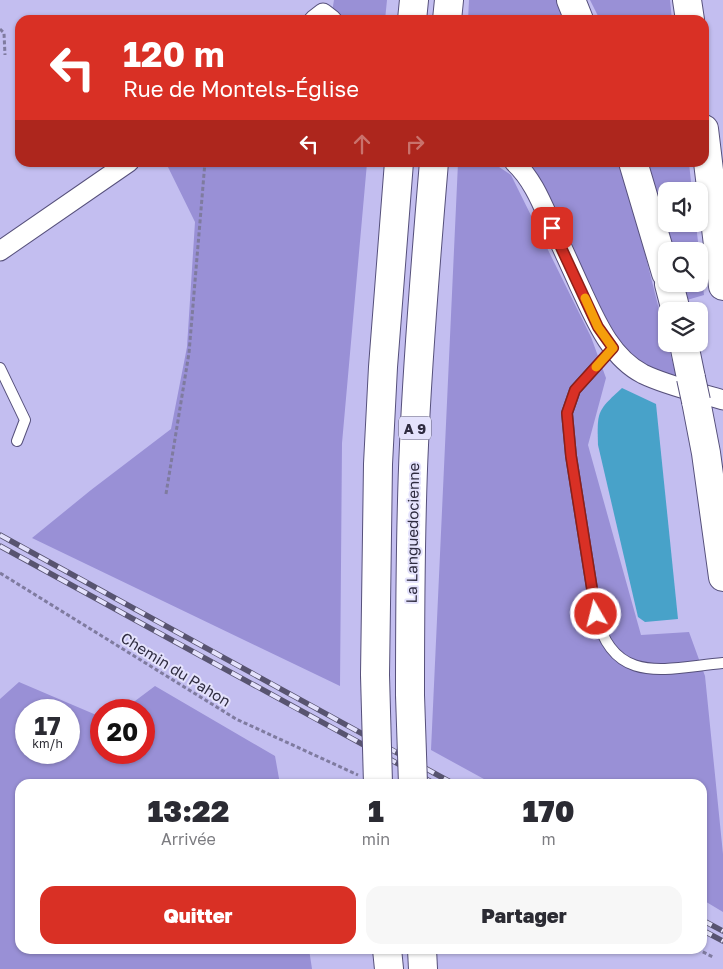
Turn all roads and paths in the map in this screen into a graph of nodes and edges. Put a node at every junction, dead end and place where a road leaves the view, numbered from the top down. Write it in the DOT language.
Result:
graph roads {
  1 [pos="414,0"];
  2 [pos="449,0"];
  3 [pos="571,0"];
  4 [pos="687,0"];
  5 [pos="412,15"];
  6 [pos="448,15"];
  7 [pos="578,15"];
  8 [pos="689,15"];
  9 [pos="0,29"];
  10 [pos="5,55"];
  11 [pos="122,167"];
  12 [pos="205,167"];
  13 [pos="399,167"];
  14 [pos="434,167"];
  15 [pos="520,167"];
  16 [pos="634,167"];
  17 [pos="709,167"];
  18 [pos="658,246"];
  19 [pos="0,251"];
  20 [pos="723,286"];
  21 [pos="613,348"];
  22 [pos="686,352"];
  23 [pos="0,368"];
  24 [pos="723,400"];
  25 [pos="17,441"];
  26 [pos="166,494"];
  27 [pos="0,573"];
  28 [pos="723,577"];
  29 [pos="723,662"];
  30 [pos="347,771"];
  31 [pos="378,779"];
  32 [pos="412,779"];
  33 [pos="388,954"];
  34 [pos="706,954"];
  35 [pos="713,958"];
  36 [pos="389,969"];
  1 -- 5 [label="highway"];
  2 -- 6 [label="highway"];
  3 -- 7 [label="highway"];
  4 -- 8 [label="highway"];
  9 -- 10 [label="path"];
  11 -- 19 [label="street"];
  12 -- 26 [label="path"];
  13 -- 31 [label="highway, A 9, bridge"];
  14 -- 32 [label="highway, La Languedocienne / A 9, bridge"];
  15 -- 21 [label="street"];
  16 -- 18 [label="highway"];
  17 -- 20 [label="highway"];
  21 -- 24 [label="street"];
  21 -- 29 [label="lane"];
  22 -- 28 [label="highway"];
  23 -- 25 [label="lane"];
  27 -- 30 [label="path, Chemin du Pahon"];
  33 -- 36 [label="highway"];
  34 -- 35 [label="path"];
}
